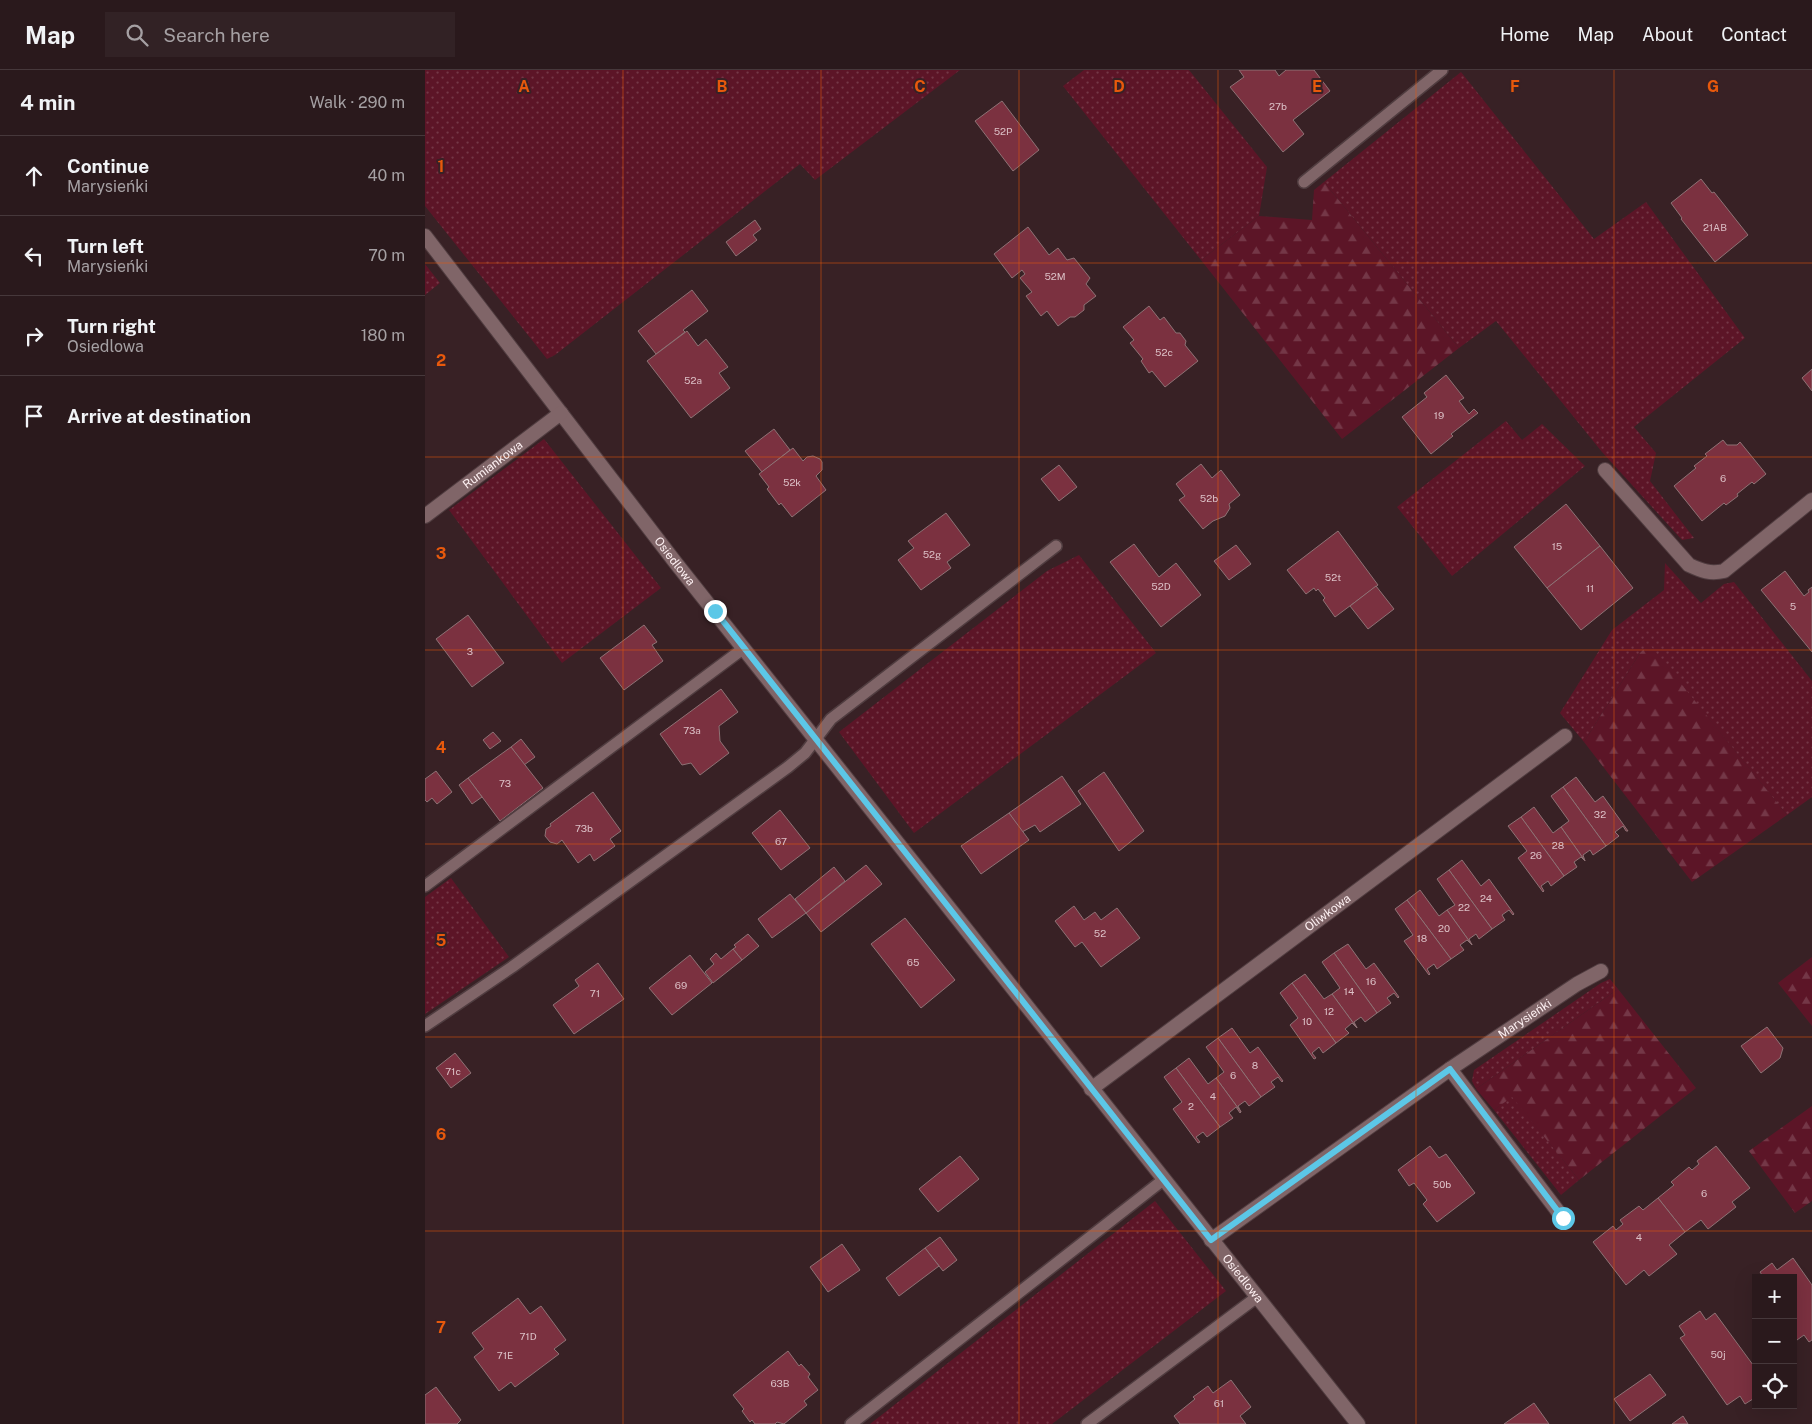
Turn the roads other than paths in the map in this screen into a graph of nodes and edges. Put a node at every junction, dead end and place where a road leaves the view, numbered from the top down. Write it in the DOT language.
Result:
graph roads {
  1 [pos="1442,70"];
  2 [pos="1304,182"];
  3 [pos="425,236"];
  4 [pos="561,413"];
  5 [pos="1605,470"];
  6 [pos="1812,500"];
  7 [pos="425,516"];
  8 [pos="1057,546"];
  9 [pos="744,648"];
  10 [pos="1565,736"];
  11 [pos="815,740"];
  12 [pos="425,886"];
  13 [pos="1601,972"];
  14 [pos="425,1026"];
  15 [pos="1450,1069"];
  16 [pos="1091,1089"];
  17 [pos="1163,1180"];
  18 [pos="1563,1218"];
  19 [pos="1211,1240"];
  20 [pos="1257,1297"];
  21 [pos="851,1424"];
  22 [pos="1087,1424"];
  23 [pos="1358,1424"];
  1 -- 2 [label="lane"];
  3 -- 4 [label="street, Osiedlowa"];
  4 -- 7 [label="street, Rumiankowa"];
  4 -- 9 [label="street, Osiedlowa"];
  5 -- 6 [label="street"];
  8 -- 11 [label="lane"];
  9 -- 11 [label="street, Osiedlowa"];
  9 -- 12 [label="lane"];
  10 -- 16 [label="street, Oliwkowa"];
  11 -- 14 [label="lane"];
  11 -- 16 [label="street, Osiedlowa"];
  13 -- 15 [label="street, Marysieńki"];
  15 -- 18 [label="street"];
  15 -- 19 [label="street, Marysieńki"];
  16 -- 17 [label="street, Osiedlowa"];
  17 -- 19 [label="street, Osiedlowa"];
  17 -- 21 [label="lane"];
  19 -- 20 [label="street, Osiedlowa"];
  20 -- 22 [label="lane"];
  20 -- 23 [label="street, Osiedlowa"];
}
